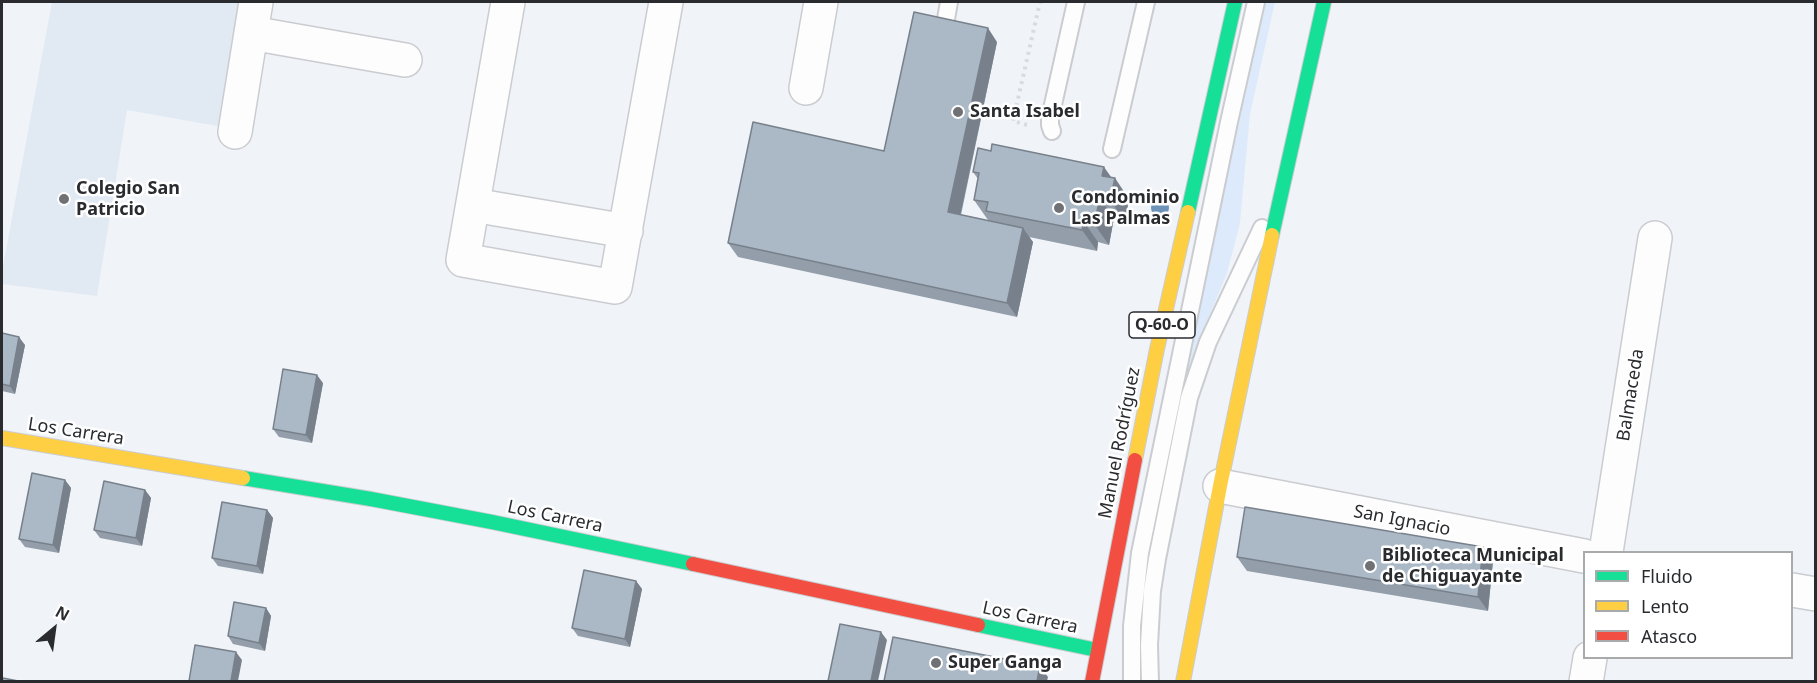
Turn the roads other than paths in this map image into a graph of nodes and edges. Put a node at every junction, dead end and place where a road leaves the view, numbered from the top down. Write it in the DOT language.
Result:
graph roads {
  1 [pos="508,2"];
  2 [pos="666,2"];
  3 [pos="821,2"];
  4 [pos="949,2"];
  5 [pos="1076,2"];
  6 [pos="1146,2"];
  7 [pos="1235,2"];
  8 [pos="1256,2"];
  9 [pos="1324,2"];
  10 [pos="254,17"];
  11 [pos="944,30"];
  12 [pos="405,60"];
  13 [pos="806,88"];
  14 [pos="1052,131"];
  15 [pos="235,132"];
  16 [pos="1112,149"];
  17 [pos="1283,183"];
  18 [pos="473,205"];
  19 [pos="626,231"];
  20 [pos="1655,238"];
  21 [pos="2,438"];
  22 [pos="1220,486"];
  23 [pos="1606,551"];
  24 [pos="1583,556"];
  25 [pos="1793,590"];
  26 [pos="1815,594"];
  27 [pos="1097,650"];
  28 [pos="1590,659"];
  29 [pos="1092,681"];
  30 [pos="1132,681"];
  31 [pos="1150,681"];
  32 [pos="1183,681"];
  33 [pos="1586,681"];
  1 -- 18 [label="street"];
  2 -- 19 [label="street"];
  3 -- 13 [label="street"];
  4 -- 11 [label="lane"];
  5 -- 14 [label="lane"];
  6 -- 16 [label="lane"];
  7 -- 27 [label="main road, Manuel Rodríguez / Q-60-O"];
  8 -- 30 [label="lane"];
  9 -- 17 [label="main road"];
  10 -- 12 [label="street"];
  10 -- 15 [label="street"];
  17 -- 22 [label="main road"];
  17 -- 31 [label="lane"];
  18 -- 19 [label="street"];
  18 -- 19 [label="street"];
  20 -- 23 [label="street, Balmaceda"];
  21 -- 27 [label="main road, Los Carrera"];
  22 -- 24 [label="street, San Ignacio"];
  22 -- 32 [label="main road"];
  25 -- 26 [label="street"];
  27 -- 29 [label="main road, Manuel Rodríguez / Q-60-O"];
  28 -- 33 [label="street"];
}
